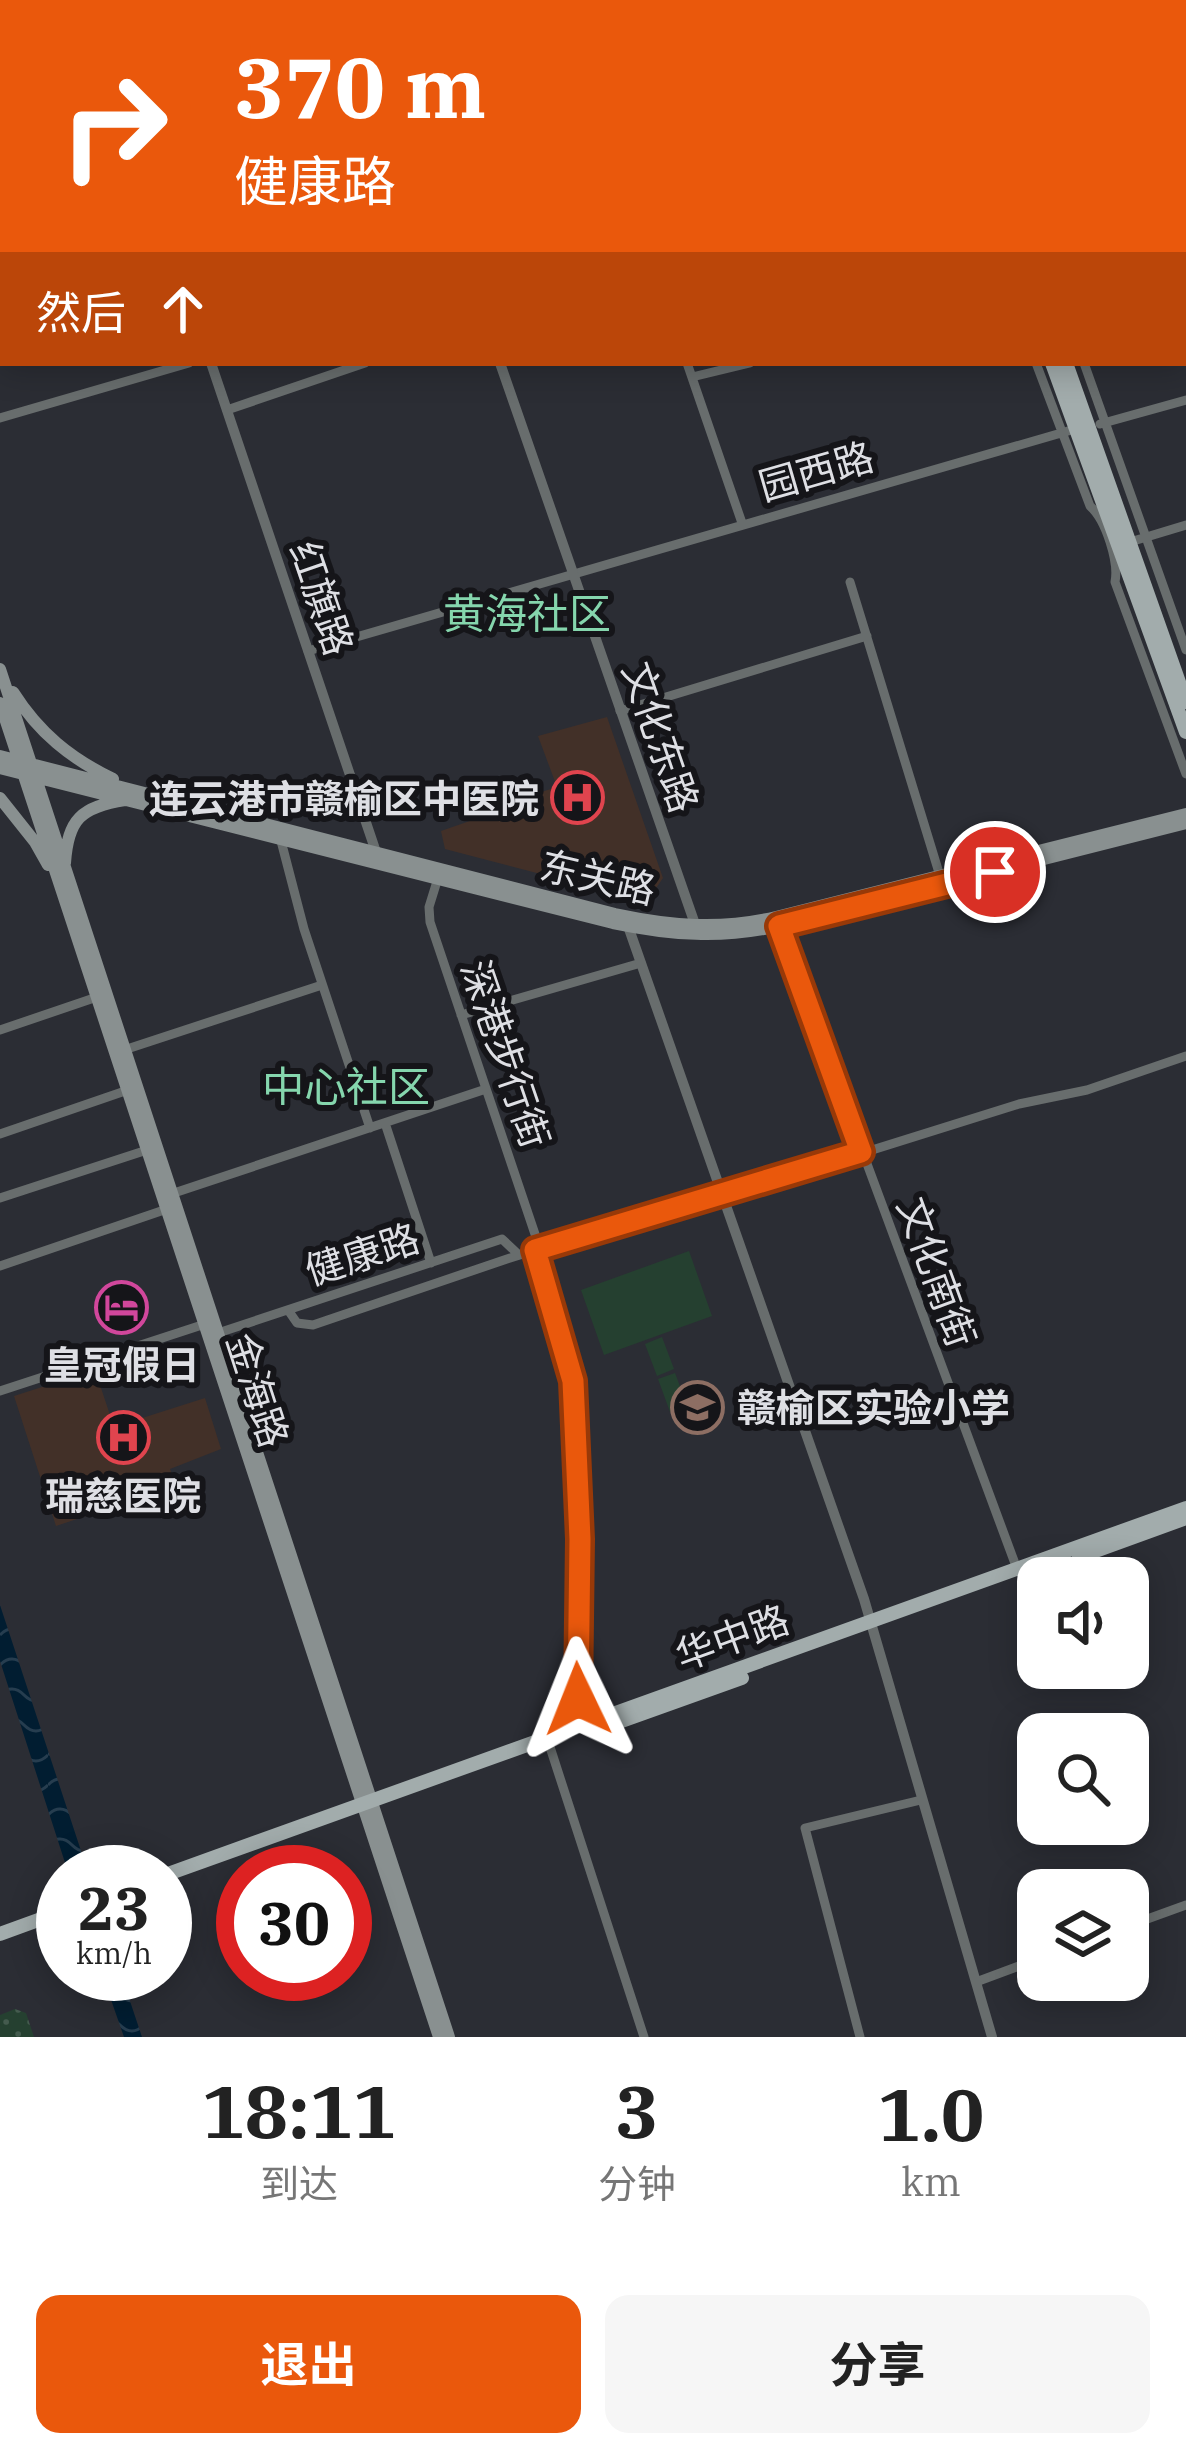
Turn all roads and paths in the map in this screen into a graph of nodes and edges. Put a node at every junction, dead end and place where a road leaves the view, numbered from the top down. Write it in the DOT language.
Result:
graph roads {
  1 [pos="179,366"];
  2 [pos="212,366"];
  3 [pos="356,366"];
  4 [pos="501,366"];
  5 [pos="688,366"];
  6 [pos="738,366"];
  7 [pos="1038,366"];
  8 [pos="1053,366"];
  9 [pos="1067,366"];
  10 [pos="1084,366"];
  11 [pos="692,377"];
  12 [pos="1186,400"];
  13 [pos="227,410"];
  14 [pos="0,418"];
  15 [pos="1083,428"];
  16 [pos="742,523"];
  17 [pos="1186,525"];
  18 [pos="1138,540"];
  19 [pos="573,575"];
  20 [pos="850,582"];
  21 [pos="867,636"];
  22 [pos="1186,650"];
  23 [pos="308,651"];
  24 [pos="1,671"];
  25 [pos="1186,702"];
  26 [pos="0,703"];
  27 [pos="620,711"];
  28 [pos="1186,732"];
  29 [pos="0,756"];
  30 [pos="0,768"];
  31 [pos="28,770"];
  32 [pos="1186,774"];
  33 [pos="134,795"];
  34 [pos="0,798"];
  35 [pos="1186,814"];
  36 [pos="1186,824"];
  37 [pos="280,836"];
  38 [pos="376,852"];
  39 [pos="65,870"];
  40 [pos="940,876"];
  41 [pos="438,878"];
  42 [pos="63,892"];
  43 [pos="628,926"];
  44 [pos="779,926"];
  45 [pos="696,927"];
  46 [pos="641,963"];
  47 [pos="322,985"];
  48 [pos="97,997"];
  49 [pos="461,1016"];
  50 [pos="0,1030"];
  51 [pos="124,1050"];
  52 [pos="1186,1056"];
  53 [pos="486,1089"];
  54 [pos="128,1090"];
  55 [pos="385,1123"];
  56 [pos="370,1128"];
  57 [pos="0,1133"];
  58 [pos="147,1150"];
  59 [pos="861,1152"];
  60 [pos="172,1193"];
  61 [pos="722,1195"];
  62 [pos="0,1198"];
  63 [pos="167,1209"];
  64 [pos="537,1250"];
  65 [pos="519,1255"];
  66 [pos="431,1262"];
  67 [pos="0,1266"];
  68 [pos="288,1310"];
  69 [pos="205,1324"];
  70 [pos="218,1334"];
  71 [pos="0,1390"];
  72 [pos="1186,1508"];
  73 [pos="1186,1518"];
  74 [pos="1050,1557"];
  75 [pos="1017,1569"];
  76 [pos="872,1627"];
  77 [pos="581,1726"];
  78 [pos="550,1747"];
  79 [pos="921,1800"];
  80 [pos="369,1807"];
  81 [pos="192,1866"];
  82 [pos="192,1875"];
  83 [pos="1186,1905"];
  84 [pos="1149,1918"];
  85 [pos="36,1921"];
  86 [pos="36,1931"];
  87 [pos="0,1934"];
  88 [pos="0,1944"];
  89 [pos="1017,1967"];
  90 [pos="976,1982"];
  91 [pos="439,2037"];
  92 [pos="449,2037"];
  93 [pos="644,2037"];
  94 [pos="860,2037"];
  95 [pos="992,2037"];
  1 -- 14 [label="street"];
  2 -- 13 [label="street, 红旗路"];
  3 -- 13 [label="street"];
  4 -- 19 [label="street, 文化东路"];
  5 -- 11 [label="street"];
  6 -- 11 [label="street"];
  7 -- 15 [label="street"];
  8 -- 15 [label="main road"];
  9 -- 15 [label="main road"];
  10 -- 15 [label="street"];
  11 -- 16 [label="street"];
  12 -- 15 [label="street, 园西路"];
  13 -- 23 [label="street, 红旗路"];
  15 -- 16 [label="street, 园西路"];
  15 -- 18 [label="main road"];
  15 -- 28 [label="main road"];
  15 -- 32 [label="street"];
  16 -- 19 [label="street, 园西路"];
  17 -- 18 [label="street"];
  18 -- 22 [label="street"];
  18 -- 25 [label="main road"];
  19 -- 23 [label="street, 园西路"];
  19 -- 27 [label="street, 文化东路"];
  20 -- 21 [label="street"];
  21 -- 27 [label="street"];
  21 -- 40 [label="street"];
  23 -- 38 [label="street, 红旗路"];
  24 -- 31 [label="main road"];
  24 -- 33 [label="main road"];
  26 -- 31 [label="main road"];
  27 -- 45 [label="street, 文化东路"];
  29 -- 31 [label="main road, 东关路"];
  30 -- 31 [label="main road, 东关路"];
  31 -- 33 [label="main road, 东关路"];
  31 -- 39 [label="main road, 金海路"];
  31 -- 42 [label="main road, 金海路"];
  33 -- 37 [label="main road, 东关路"];
  33 -- 38 [label="main road, 东关路"];
  33 -- 39 [label="main road"];
  34 -- 42 [label="main road"];
  35 -- 40 [label="main road, 东关路"];
  36 -- 44 [label="main road, 东关路"];
  37 -- 41 [label="main road, 东关路"];
  37 -- 47 [label="street"];
  38 -- 45 [label="main road, 东关路"];
  39 -- 51 [label="main road, 金海路"];
  40 -- 45 [label="main road, 东关路"];
  41 -- 43 [label="main road, 东关路"];
  41 -- 49 [label="street, 深港步行街"];
  42 -- 48 [label="main road, 金海路"];
  43 -- 44 [label="main road, 东关路"];
  43 -- 46 [label="street"];
  44 -- 59 [label="street, 文化南街"];
  46 -- 49 [label="street"];
  46 -- 61 [label="street"];
  47 -- 51 [label="street"];
  47 -- 56 [label="street"];
  48 -- 50 [label="street"];
  48 -- 54 [label="main road, 金海路"];
  49 -- 53 [label="street, 深港步行街"];
  51 -- 60 [label="main road, 金海路"];
  52 -- 59 [label="street"];
  53 -- 55 [label="street"];
  53 -- 64 [label="street, 深港步行街"];
  54 -- 57 [label="street"];
  54 -- 58 [label="main road, 金海路"];
  55 -- 56 [label="street"];
  55 -- 66 [label="street"];
  56 -- 60 [label="street"];
  58 -- 62 [label="street"];
  58 -- 63 [label="main road, 金海路"];
  59 -- 61 [label="street"];
  59 -- 75 [label="street, 文化南街"];
  60 -- 70 [label="main road, 金海路"];
  61 -- 64 [label="street"];
  61 -- 76 [label="street"];
  63 -- 67 [label="street"];
  63 -- 69 [label="main road, 金海路"];
  64 -- 65 [label="street"];
  64 -- 77 [label="street, 深港步行街"];
  65 -- 66 [label="street, 健康路"];
  65 -- 68 [label="street"];
  66 -- 68 [label="street, 健康路"];
  68 -- 70 [label="street, 健康路"];
  69 -- 71 [label="street"];
  69 -- 80 [label="main road, 金海路"];
  70 -- 80 [label="main road, 金海路"];
  72 -- 74 [label="main road, 华中路"];
  73 -- 76 [label="main road, 华中路"];
  75 -- 76 [label="main road, 华中路"];
  76 -- 77 [label="main road, 华中路"];
  76 -- 78 [label="main road, 华中路"];
  76 -- 79 [label="street"];
  77 -- 80 [label="main road, 华中路"];
  78 -- 80 [label="main road, 华中路"];
  78 -- 93 [label="street"];
  79 -- 90 [label="street"];
  79 -- 94 [label="street"];
  80 -- 81 [label="main road, 华中路"];
  80 -- 82 [label="main road, 华中路"];
  80 -- 91 [label="main road, 金海路"];
  80 -- 92 [label="main road, 金海路"];
  83 -- 84 [label="street"];
  85 -- 87 [label="main road"];
  86 -- 88 [label="main road"];
  89 -- 90 [label="street"];
  90 -- 95 [label="street"];
}
